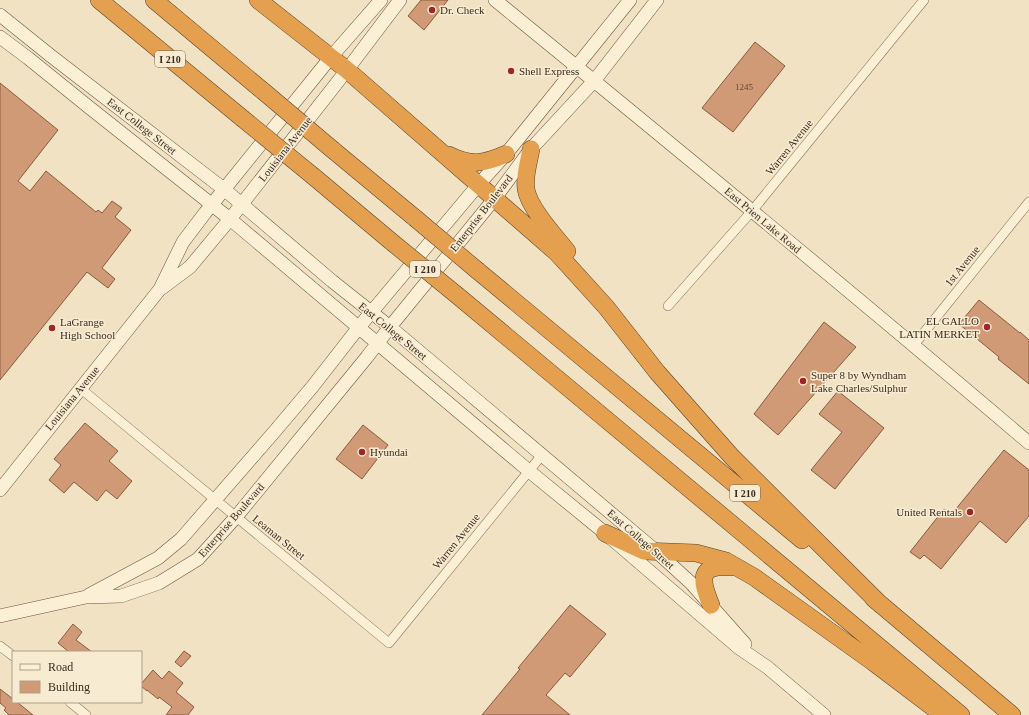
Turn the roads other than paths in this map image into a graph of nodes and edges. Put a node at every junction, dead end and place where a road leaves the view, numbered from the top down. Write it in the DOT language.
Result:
graph roads {
  1 [pos="99,0"];
  2 [pos="154,0"];
  3 [pos="258,0"];
  4 [pos="381,0"];
  5 [pos="400,0"];
  6 [pos="495,0"];
  7 [pos="630,0"];
  8 [pos="924,0"];
  9 [pos="651,2"];
  10 [pos="0,14"];
  11 [pos="0,37"];
  12 [pos="331,57"];
  13 [pos="576,66"];
  14 [pos="347,70"];
  15 [pos="594,81"];
  16 [pos="436,148"];
  17 [pos="531,149"];
  18 [pos="506,154"];
  19 [pos="478,184"];
  20 [pos="225,190"];
  21 [pos="495,198"];
  22 [pos="1029,202"];
  23 [pos="242,204"];
  24 [pos="212,205"];
  25 [pos="752,212"];
  26 [pos="230,219"];
  27 [pos="160,289"];
  28 [pos="668,306"];
  29 [pos="606,307"];
  30 [pos="371,312"];
  31 [pos="359,327"];
  32 [pos="390,327"];
  33 [pos="378,343"];
  34 [pos="914,345"];
  35 [pos="80,388"];
  36 [pos="1029,443"];
  37 [pos="542,455"];
  38 [pos="529,471"];
  39 [pos="0,490"];
  40 [pos="215,500"];
  41 [pos="236,517"];
  42 [pos="605,533"];
  43 [pos="657,552"];
  44 [pos="738,567"];
  45 [pos="86,597"];
  46 [pos="711,605"];
  47 [pos="881,605"];
  48 [pos="0,616"];
  49 [pos="389,643"];
  50 [pos="0,646"];
  51 [pos="12,655"];
  52 [pos="767,667"];
  53 [pos="71,703"];
  54 [pos="86,715"];
  55 [pos="824,715"];
  56 [pos="943,715"];
  57 [pos="961,715"];
  58 [pos="1012,715"];
  1 -- 57 [label="highway, I 210, bridge"];
  2 -- 47 [label="highway, I 210, bridge"];
  3 -- 12 [label="highway"];
  4 -- 12 [label="main road, Louisiana Avenue"];
  5 -- 14 [label="main road, Louisiana Avenue"];
  6 -- 13 [label="main road, East Prien Lake Road"];
  7 -- 13 [label="main road, Enterprise Boulevard"];
  8 -- 25 [label="street, Warren Avenue"];
  9 -- 15 [label="main road, Enterprise Boulevard"];
  10 -- 20 [label="main road, East College Street"];
  11 -- 24 [label="main road, East College Street"];
  12 -- 14 [label="highway"];
  12 -- 20 [label="main road, Louisiana Avenue"];
  13 -- 15 [label="main road, East Prien Lake Road"];
  13 -- 18 [label="main road, Enterprise Boulevard"];
  14 -- 16 [label="highway"];
  14 -- 23 [label="main road, Louisiana Avenue"];
  15 -- 17 [label="main road, Enterprise Boulevard"];
  15 -- 25 [label="main road, East Prien Lake Road"];
  16 -- 18 [label="highway"];
  16 -- 19 [label="highway"];
  17 -- 21 [label="main road, Enterprise Boulevard"];
  17 -- 29 [label="highway"];
  18 -- 19 [label="main road, Enterprise Boulevard"];
  19 -- 21 [label="highway"];
  19 -- 30 [label="main road, Enterprise Boulevard"];
  20 -- 23 [label="main road, East College Street"];
  20 -- 24 [label="main road, Louisiana Avenue"];
  21 -- 29 [label="highway"];
  21 -- 32 [label="main road, Enterprise Boulevard"];
  22 -- 34 [label="street, 1st Avenue"];
  23 -- 26 [label="main road, Louisiana Avenue"];
  23 -- 30 [label="main road, East College Street"];
  24 -- 26 [label="main road, East College Street"];
  24 -- 27 [label="main road, Louisiana Avenue"];
  25 -- 28 [label="street, Warren Avenue"];
  25 -- 34 [label="main road, East Prien Lake Road"];
  26 -- 27 [label="main road, Louisiana Avenue"];
  26 -- 31 [label="main road, East College Street"];
  27 -- 35 [label="main road, Louisiana Avenue"];
  29 -- 47 [label="highway"];
  30 -- 31 [label="main road, Enterprise Boulevard"];
  30 -- 32 [label="main road, East College Street"];
  31 -- 33 [label="main road, East College Street"];
  31 -- 40 [label="main road, Enterprise Boulevard"];
  32 -- 33 [label="main road, Enterprise Boulevard"];
  32 -- 37 [label="main road, East College Street"];
  33 -- 38 [label="main road, East College Street"];
  33 -- 41 [label="main road, Enterprise Boulevard"];
  34 -- 36 [label="main road, East Prien Lake Road"];
  35 -- 39 [label="main road, Louisiana Avenue"];
  35 -- 40 [label="street, Leaman Street"];
  37 -- 38 [label="street, Warren Avenue"];
  37 -- 43 [label="main road, East College Street"];
  38 -- 42 [label="main road, East College Street"];
  38 -- 49 [label="street, Warren Avenue"];
  40 -- 41 [label="street, Leaman Street"];
  40 -- 45 [label="main road, Enterprise Boulevard"];
  41 -- 45 [label="main road, Enterprise Boulevard"];
  41 -- 49 [label="street, Leaman Street"];
  42 -- 43 [label="highway"];
  42 -- 52 [label="main road, East College Street"];
  43 -- 44 [label="highway"];
  43 -- 46 [label="main road, East College Street"];
  44 -- 46 [label="highway"];
  44 -- 56 [label="highway"];
  45 -- 48 [label="main road"];
  46 -- 52 [label="main road, East College Street"];
  47 -- 58 [label="highway, I 210"];
  50 -- 51 [label="street"];
  52 -- 55 [label="main road, East College Street"];
  53 -- 54 [label="street"];
}
